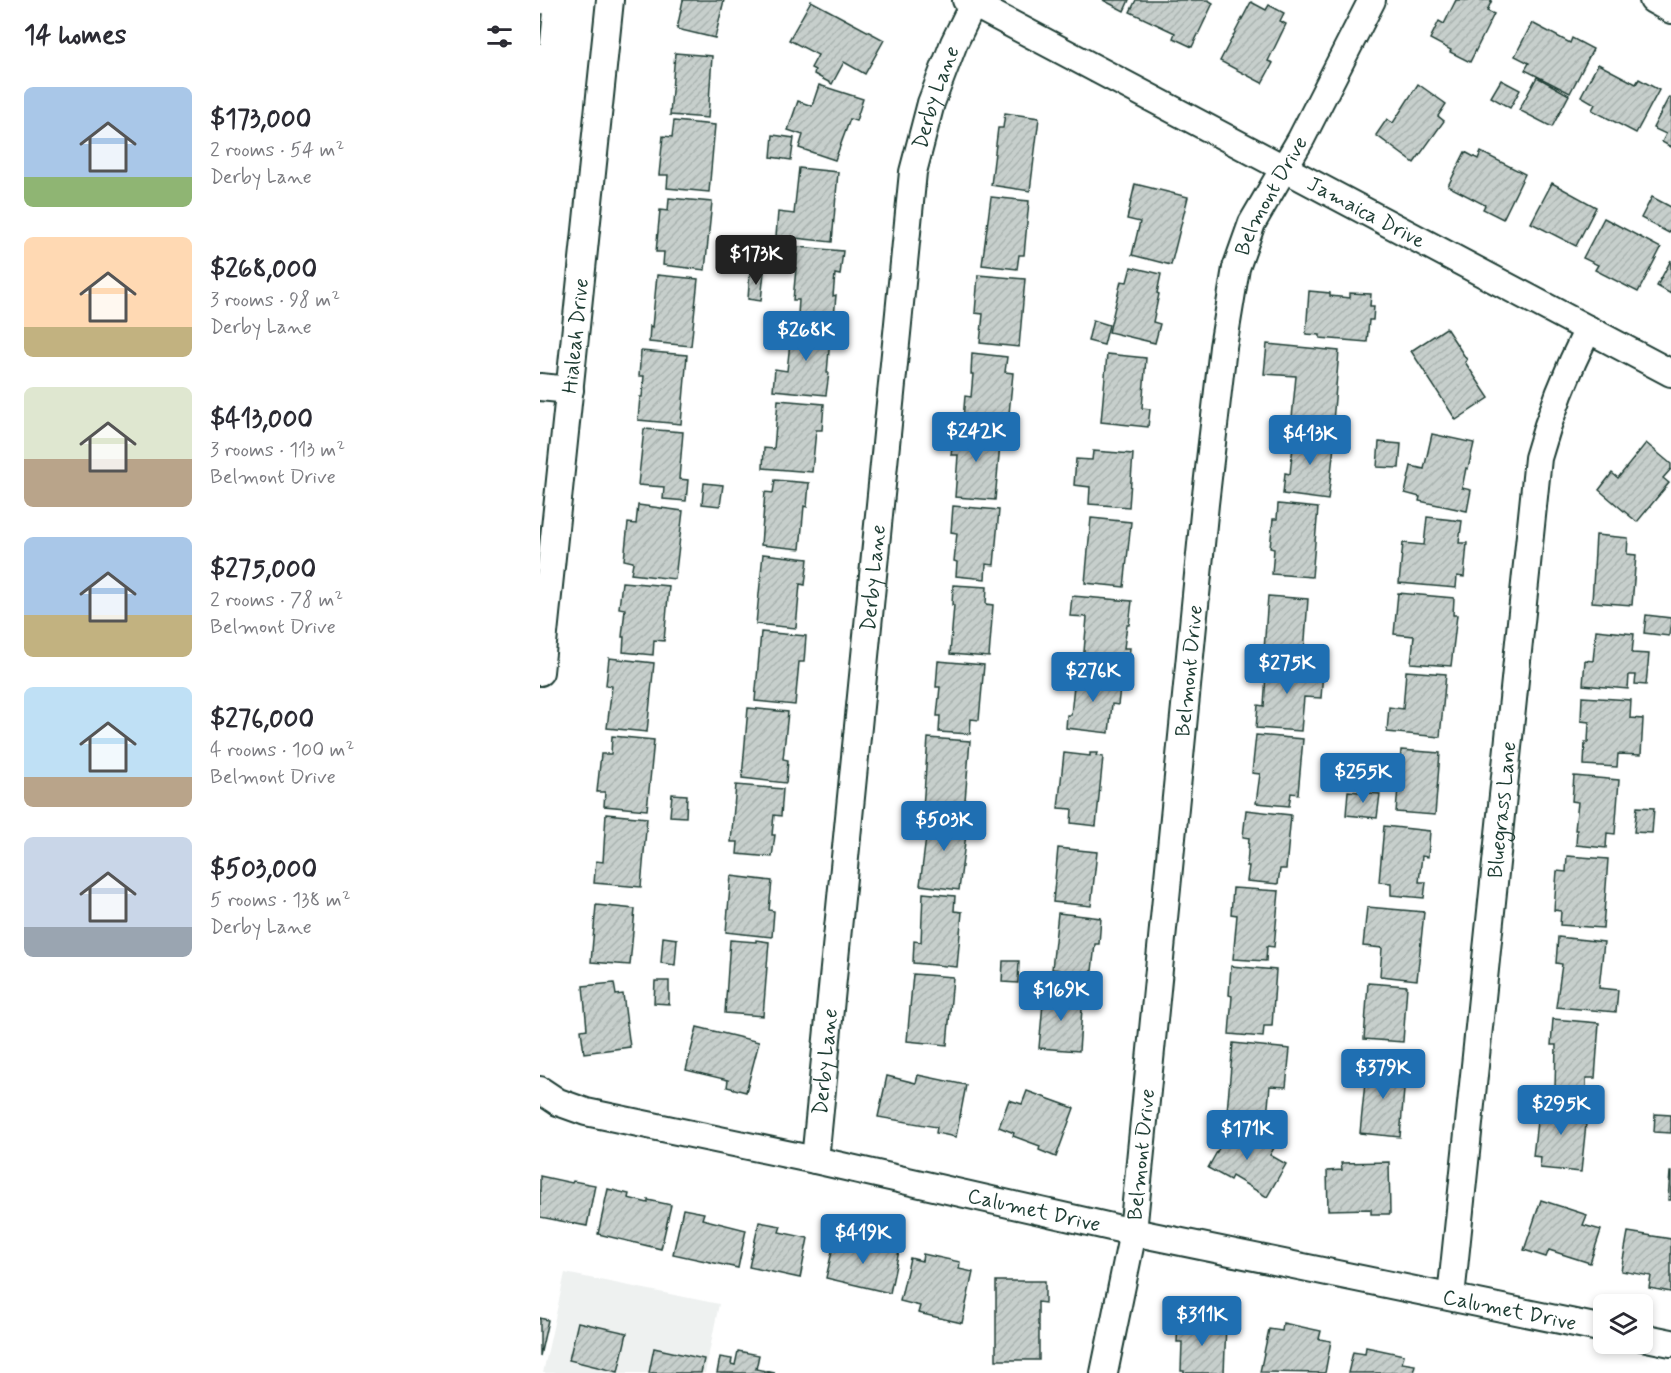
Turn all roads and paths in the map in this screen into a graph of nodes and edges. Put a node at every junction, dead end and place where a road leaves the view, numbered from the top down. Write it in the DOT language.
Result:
graph roads {
  1 [pos="610,0"];
  2 [pos="1372,0"];
  3 [pos="1653,0"];
  4 [pos="970,2"];
  5 [pos="1671,10"];
  6 [pos="1284,169"];
  7 [pos="1588,329"];
  8 [pos="1671,373"];
  9 [pos="540,387"];
  10 [pos="570,390"];
  11 [pos="540,672"];
  12 [pos="540,1090"];
  13 [pos="815,1160"];
  14 [pos="1133,1232"];
  15 [pos="1451,1297"];
  16 [pos="1593,1327"];
  17 [pos="1653,1339"];
  18 [pos="1671,1343"];
  19 [pos="1104,1373"];
  1 -- 10 [label="street, Hialeah Drive"];
  2 -- 6 [label="street, Belmont Drive"];
  3 -- 5 [label="street"];
  4 -- 6 [label="street, Jamaica Drive"];
  4 -- 13 [label="street, Derby Lane"];
  6 -- 7 [label="street, Jamaica Drive"];
  6 -- 14 [label="street, Belmont Drive"];
  7 -- 8 [label="street, Jamaica Drive"];
  7 -- 15 [label="street, Bluegrass Lane"];
  9 -- 10 [label="street"];
  10 -- 11 [label="street, Hialeah Drive"];
  12 -- 13 [label="street, Calumet Drive"];
  13 -- 14 [label="street, Calumet Drive"];
  14 -- 15 [label="street, Calumet Drive"];
  14 -- 19 [label="street, Belmont Drive"];
  15 -- 16 [label="street, Calumet Drive"];
  17 -- 18 [label="street"];
}
